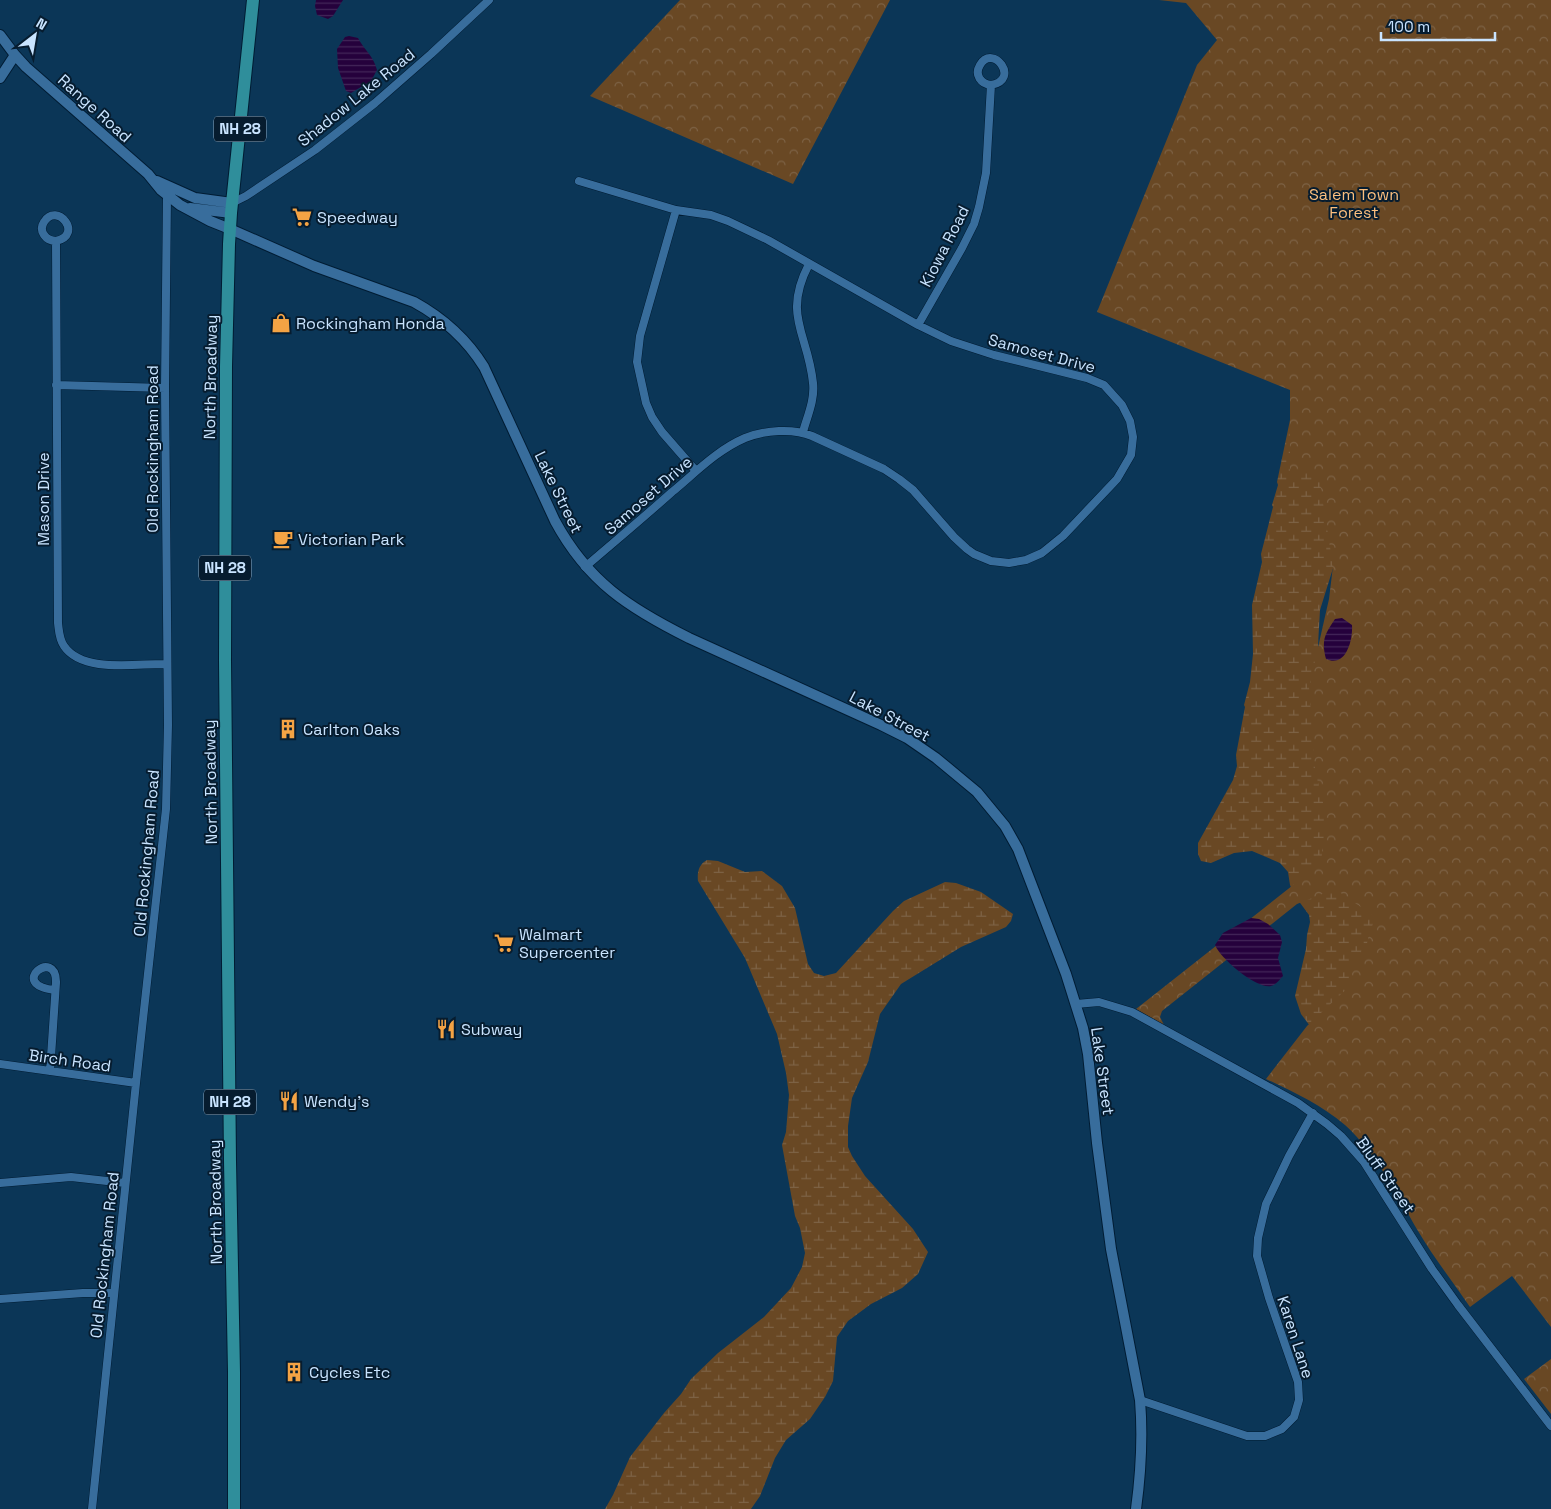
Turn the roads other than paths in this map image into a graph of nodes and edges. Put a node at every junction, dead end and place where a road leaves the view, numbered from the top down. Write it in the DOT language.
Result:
graph roads {
  1 [pos="253,0"];
  2 [pos="489,0"];
  3 [pos="0,35"];
  4 [pos="15,55"];
  5 [pos="0,78"];
  6 [pos="990,86"];
  7 [pos="154,180"];
  8 [pos="579,181"];
  9 [pos="168,196"];
  10 [pos="180,205"];
  11 [pos="231,208"];
  12 [pos="676,210"];
  13 [pos="230,228"];
  14 [pos="56,242"];
  15 [pos="809,264"];
  16 [pos="918,326"];
  17 [pos="56,385"];
  18 [pos="164,388"];
  19 [pos="803,432"];
  20 [pos="696,471"];
  21 [pos="585,567"];
  22 [pos="167,664"];
  23 [pos="55,990"];
  24 [pos="1076,1004"];
  25 [pos="0,1064"];
  26 [pos="50,1071"];
  27 [pos="136,1083"];
  28 [pos="1313,1113"];
  29 [pos="125,1183"];
  30 [pos="0,1184"];
  31 [pos="114,1293"];
  32 [pos="0,1299"];
  33 [pos="1140,1400"];
  34 [pos="1551,1426"];
  35 [pos="92,1509"];
  36 [pos="234,1509"];
  37 [pos="1136,1509"];
  1 -- 11 [label="main road, North Broadway / NH 28"];
  2 -- 11 [label="street, Shadow Lake Road"];
  3 -- 4 [label="street, Range Road"];
  4 -- 5 [label="street"];
  4 -- 7 [label="street, Range Road"];
  6 -- 16 [label="street, Kiowa Road"];
  7 -- 9 [label="street, Range Road"];
  7 -- 11 [label="street, Range Road"];
  8 -- 12 [label="street, Samoset Drive"];
  9 -- 10 [label="street, Range Road"];
  9 -- 18 [label="street, Old Rockingham Road"];
  10 -- 11 [label="street, Range Road"];
  10 -- 13 [label="street, Range Road"];
  11 -- 13 [label="main road, North Broadway / NH 28"];
  12 -- 15 [label="street, Samoset Drive"];
  12 -- 20 [label="street"];
  13 -- 21 [label="street, Lake Street"];
  13 -- 36 [label="main road, North Broadway / NH 28"];
  14 -- 17 [label="street, Mason Drive"];
  15 -- 16 [label="street, Samoset Drive"];
  15 -- 19 [label="street"];
  16 -- 19 [label="street, Samoset Drive"];
  17 -- 18 [label="street"];
  17 -- 22 [label="street, Mason Drive"];
  18 -- 22 [label="street, Old Rockingham Road"];
  19 -- 20 [label="street, Samoset Drive"];
  20 -- 21 [label="street, Samoset Drive"];
  21 -- 24 [label="street, Lake Street"];
  22 -- 27 [label="street, Old Rockingham Road"];
  23 -- 26 [label="street"];
  24 -- 28 [label="street, Bluff Street"];
  24 -- 33 [label="street, Lake Street"];
  25 -- 26 [label="street, Birch Road"];
  26 -- 27 [label="street, Birch Road"];
  27 -- 29 [label="street, Old Rockingham Road"];
  28 -- 33 [label="street, Karen Lane"];
  28 -- 34 [label="street, Bluff Street"];
  29 -- 30 [label="street"];
  29 -- 31 [label="street, Old Rockingham Road"];
  31 -- 32 [label="street"];
  31 -- 35 [label="street, Old Rockingham Road"];
  33 -- 37 [label="street, Lake Street"];
}
